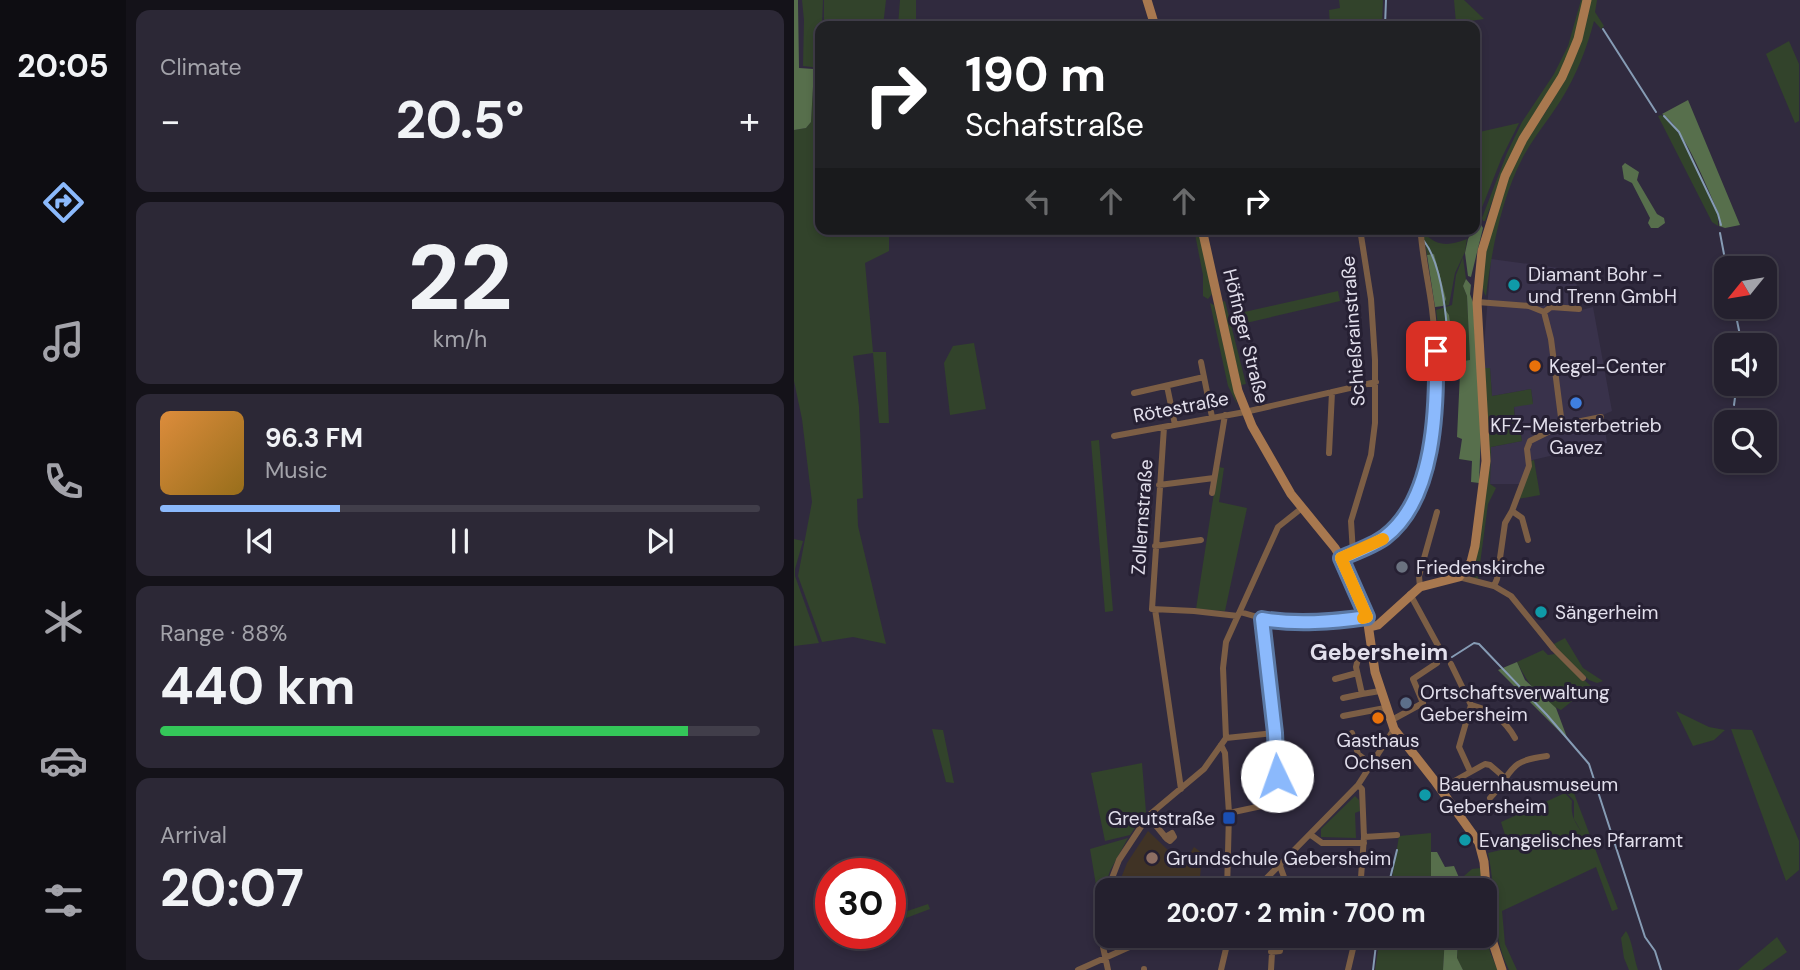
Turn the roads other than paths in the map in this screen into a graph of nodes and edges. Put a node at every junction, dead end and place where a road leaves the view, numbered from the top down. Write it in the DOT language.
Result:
graph roads {
  1 [pos="1147,0"];
  2 [pos="1587,0"];
  3 [pos="1153,21"];
  4 [pos="1203,235"];
  5 [pos="1361,235"];
  6 [pos="1422,238"];
  7 [pos="1477,302"];
  8 [pos="1579,309"];
  9 [pos="1544,312"];
  10 [pos="1201,362"];
  11 [pos="1204,377"];
  12 [pos="1376,382"];
  13 [pos="1167,386"];
  14 [pos="1332,392"];
  15 [pos="1134,393"];
  16 [pos="1245,412"];
  17 [pos="1225,415"];
  18 [pos="1212,417"];
  19 [pos="1601,417"];
  20 [pos="1175,425"];
  21 [pos="1562,425"];
  22 [pos="1164,427"];
  23 [pos="1114,436"];
  24 [pos="1329,453"];
  25 [pos="1214,478"];
  26 [pos="1159,485"];
  27 [pos="1212,493"];
  28 [pos="1302,508"];
  29 [pos="1512,511"];
  30 [pos="1437,512"];
  31 [pos="1201,540"];
  32 [pos="1528,540"];
  33 [pos="1154,546"];
  34 [pos="1353,553"];
  35 [pos="1341,558"];
  36 [pos="1459,577"];
  37 [pos="1494,586"];
  38 [pos="1420,587"];
  39 [pos="1411,594"];
  40 [pos="1153,609"];
  41 [pos="1239,614"];
  42 [pos="1367,617"];
  43 [pos="1262,619"];
  44 [pos="1370,628"];
  45 [pos="1441,651"];
  46 [pos="1373,655"];
  47 [pos="1437,663"];
  48 [pos="1451,664"];
  49 [pos="1357,673"];
  50 [pos="1583,678"];
  51 [pos="1335,679"];
  52 [pos="1380,691"];
  53 [pos="1362,694"];
  54 [pos="1343,698"];
  55 [pos="1471,705"];
  56 [pos="1385,708"];
  57 [pos="1343,716"];
  58 [pos="1392,725"];
  59 [pos="1275,733"];
  60 [pos="1352,733"];
  61 [pos="1226,738"];
  62 [pos="1515,738"];
  63 [pos="1221,745"];
  64 [pos="1547,756"];
  65 [pos="1372,765"];
  66 [pos="1470,771"];
  67 [pos="1504,777"];
  68 [pos="1358,785"];
  69 [pos="1181,789"];
  70 [pos="1440,789"];
  71 [pos="1490,798"];
  72 [pos="1229,813"];
  73 [pos="1148,816"];
  74 [pos="1311,835"];
  75 [pos="1397,835"];
  76 [pos="1165,836"];
  77 [pos="1364,840"];
  78 [pos="1280,866"];
  79 [pos="1112,878"];
  80 [pos="1227,878"];
  81 [pos="1268,878"];
  82 [pos="1284,878"];
  83 [pos="1361,878"];
  84 [pos="1103,948"];
  85 [pos="1127,948"];
  86 [pos="1226,948"];
  87 [pos="1280,948"];
  88 [pos="1353,948"];
  89 [pos="1105,958"];
  90 [pos="1078,970"];
  91 [pos="1108,970"];
  92 [pos="1221,970"];
  93 [pos="1271,970"];
  94 [pos="1348,970"];
  95 [pos="1502,970"];
  1 -- 3 [label="street"];
  2 -- 7 [label="street"];
  4 -- 16 [label="street, Höfinger Straße"];
  5 -- 12 [label="street, Schießrainstraße"];
  6 -- 34 [label="street"];
  7 -- 9 [label="street"];
  7 -- 36 [label="street"];
  8 -- 9 [label="street"];
  9 -- 21 [label="street"];
  10 -- 11 [label="street"];
  11 -- 13 [label="street"];
  11 -- 18 [label="street"];
  12 -- 14 [label="street, Rötestraße"];
  12 -- 34 [label="street, Schießrainstraße"];
  13 -- 15 [label="street"];
  13 -- 20 [label="street"];
  14 -- 16 [label="street, Rötestraße"];
  14 -- 24 [label="street"];
  16 -- 17 [label="street, Rötestraße"];
  16 -- 28 [label="street, Höfinger Straße"];
  17 -- 18 [label="street, Rötestraße"];
  17 -- 25 [label="street"];
  18 -- 20 [label="street, Rötestraße"];
  19 -- 21 [label="street"];
  20 -- 22 [label="street, Rötestraße"];
  21 -- 29 [label="street"];
  22 -- 23 [label="street, Rötestraße"];
  22 -- 26 [label="street, Zollernstraße"];
  25 -- 26 [label="street"];
  25 -- 27 [label="street"];
  26 -- 33 [label="street, Zollernstraße"];
  28 -- 35 [label="street, Höfinger Straße"];
  28 -- 41 [label="street"];
  29 -- 32 [label="street"];
  29 -- 37 [label="street"];
  30 -- 38 [label="street"];
  31 -- 33 [label="street"];
  33 -- 40 [label="street, Zollernstraße"];
  34 -- 35 [label="street"];
  35 -- 42 [label="street, Höfinger Straße"];
  36 -- 37 [label="street"];
  36 -- 38 [label="street"];
  37 -- 50 [label="street"];
  38 -- 39 [label="street"];
  39 -- 44 [label="street"];
  39 -- 45 [label="street"];
  40 -- 41 [label="street"];
  40 -- 69 [label="street, Zollernstraße"];
  41 -- 43 [label="street"];
  41 -- 61 [label="street"];
  42 -- 43 [label="street"];
  42 -- 44 [label="street, Höfinger Straße"];
  43 -- 59 [label="street"];
  44 -- 46 [label="street, Höfinger Straße"];
  46 -- 49 [label="street"];
  46 -- 52 [label="street, Höfinger Straße"];
  47 -- 58 [label="street"];
  48 -- 55 [label="street"];
  49 -- 51 [label="street"];
  49 -- 53 [label="street"];
  52 -- 53 [label="street"];
  52 -- 56 [label="street, Höfinger Straße"];
  53 -- 54 [label="street"];
  55 -- 62 [label="street"];
  55 -- 66 [label="street"];
  56 -- 57 [label="street"];
  56 -- 58 [label="street, Höfinger Straße"];
  58 -- 65 [label="street"];
  58 -- 70 [label="street, Höfinger Straße"];
  59 -- 61 [label="street"];
  59 -- 72 [label="street"];
  60 -- 65 [label="street"];
  61 -- 63 [label="street"];
  63 -- 69 [label="street"];
  63 -- 72 [label="street"];
  64 -- 67 [label="street"];
  65 -- 68 [label="street"];
  66 -- 67 [label="street"];
  66 -- 70 [label="street"];
  67 -- 71 [label="street"];
  68 -- 74 [label="street"];
  68 -- 77 [label="street"];
  69 -- 73 [label="street"];
  70 -- 95 [label="street, Höfinger Straße"];
  72 -- 80 [label="street"];
  73 -- 76 [label="street"];
  73 -- 79 [label="street"];
  74 -- 77 [label="street"];
  74 -- 78 [label="street"];
  75 -- 77 [label="street"];
  77 -- 83 [label="street"];
  78 -- 81 [label="street"];
  78 -- 82 [label="street"];
  84 -- 89 [label="street"];
  85 -- 89 [label="street"];
  86 -- 92 [label="street"];
  87 -- 93 [label="street"];
  88 -- 94 [label="street"];
  89 -- 90 [label="street"];
  89 -- 91 [label="street"];
}
